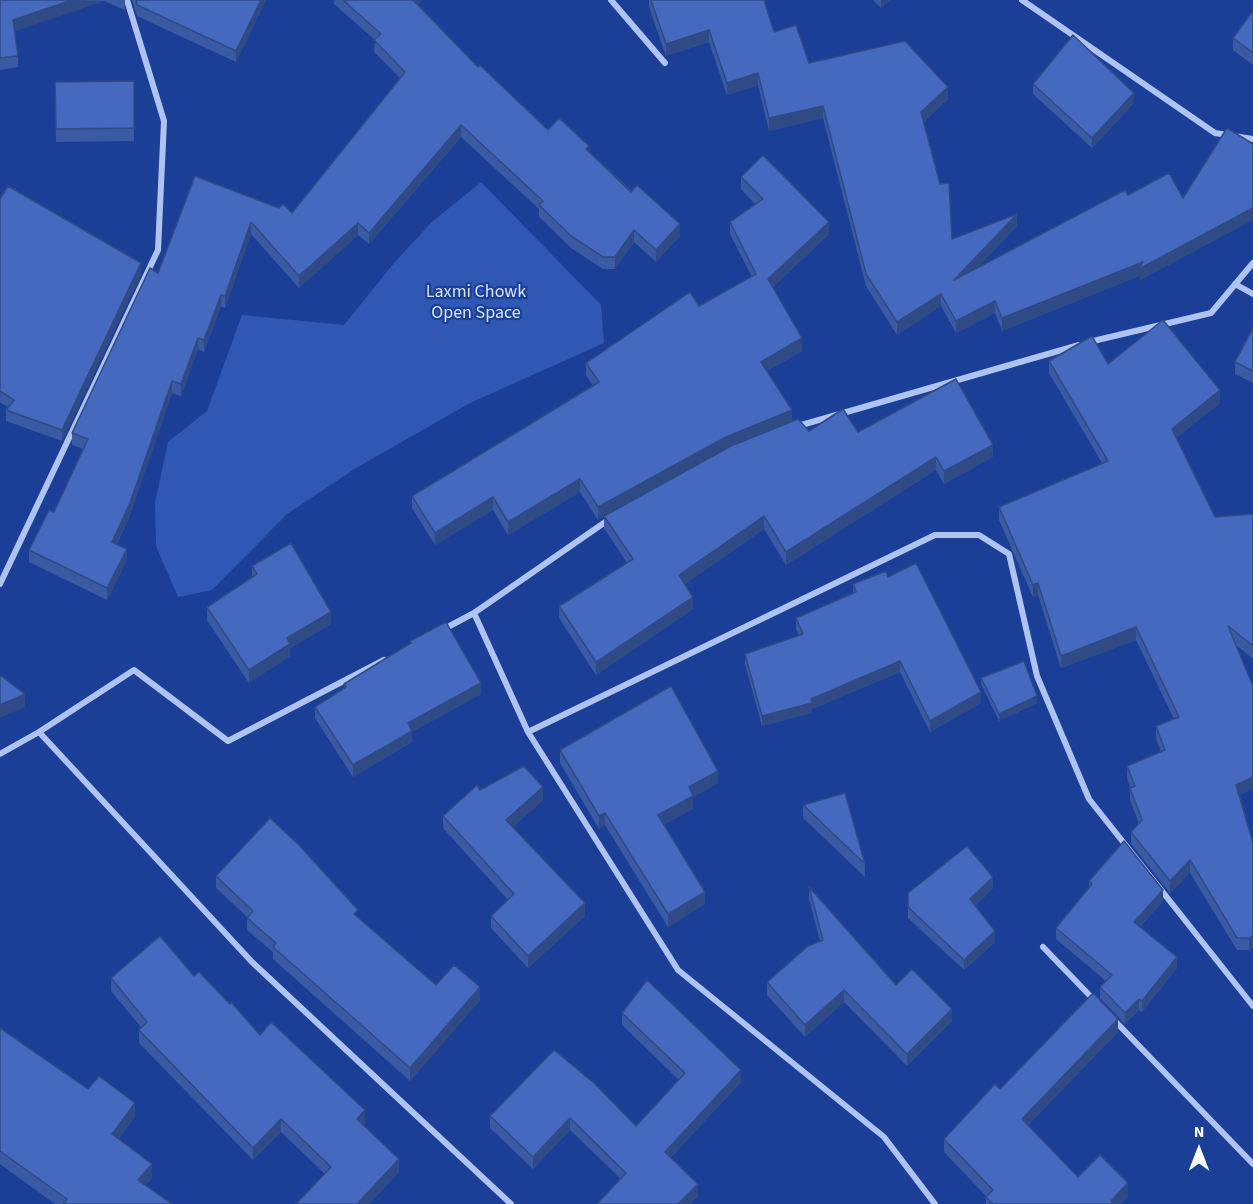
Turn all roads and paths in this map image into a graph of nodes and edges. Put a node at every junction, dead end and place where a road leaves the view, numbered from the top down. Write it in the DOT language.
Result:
graph roads {
  1 [pos="127,0"];
  2 [pos="611,0"];
  3 [pos="1022,0"];
  4 [pos="665,63"];
  5 [pos="1253,139"];
  6 [pos="1253,263"];
  7 [pos="1235,284"];
  8 [pos="1253,294"];
  9 [pos="792,429"];
  10 [pos="617,515"];
  11 [pos="0,584"];
  12 [pos="474,614"];
  13 [pos="433,635"];
  14 [pos="392,656"];
  15 [pos="39,732"];
  16 [pos="528,732"];
  17 [pos="0,754"];
  18 [pos="1043,947"];
  19 [pos="1100,1006"];
  20 [pos="1253,1006"];
  21 [pos="1108,1014"];
  22 [pos="1253,1164"];
  23 [pos="512,1204"];
  24 [pos="935,1204"];
  1 -- 11 [label="street"];
  2 -- 4 [label="street"];
  3 -- 5 [label="street"];
  6 -- 7 [label="street"];
  7 -- 8 [label="street"];
  7 -- 9 [label="street"];
  10 -- 12 [label="street"];
  12 -- 13 [label="street"];
  12 -- 16 [label="street"];
  14 -- 15 [label="street"];
  15 -- 17 [label="street"];
  15 -- 23 [label="street"];
  16 -- 20 [label="street"];
  16 -- 24 [label="street"];
  18 -- 19 [label="street"];
  21 -- 22 [label="street"];
}
